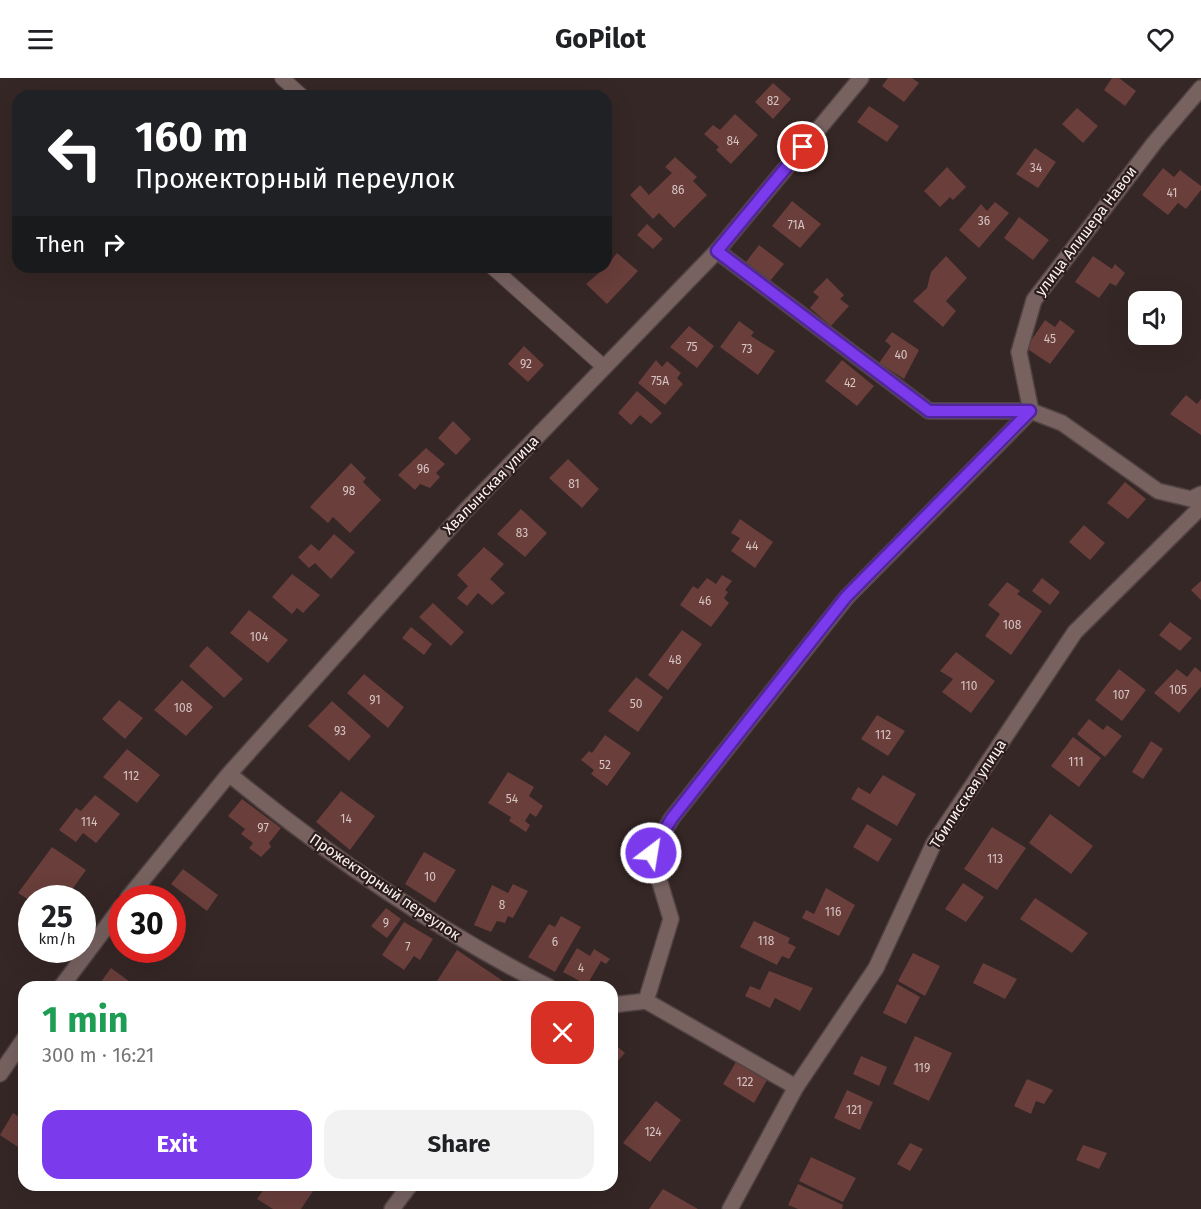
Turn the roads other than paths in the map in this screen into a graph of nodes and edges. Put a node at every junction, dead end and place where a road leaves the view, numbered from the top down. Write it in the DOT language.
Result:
graph roads {
  1 [pos="282,78"];
  2 [pos="861,78"];
  3 [pos="1201,88"];
  4 [pos="295,90"];
  5 [pos="717,251"];
  6 [pos="499,273"];
  7 [pos="604,367"];
  8 [pos="1030,411"];
  9 [pos="1201,494"];
  10 [pos="1201,507"];
  11 [pos="229,774"];
  12 [pos="139,885"];
  13 [pos="108,925"];
  14 [pos="66,981"];
  15 [pos="537,981"];
  16 [pos="646,1001"];
  17 [pos="618,1004"];
  18 [pos="18,1048"];
  19 [pos="0,1074"];
  20 [pos="796,1087"];
  21 [pos="406,1191"];
  22 [pos="392,1209"];
  23 [pos="730,1209"];
  1 -- 4 [label="lane"];
  2 -- 5 [label="street, Хвалынская улица"];
  3 -- 8 [label="street, улица Алишера Навои"];
  5 -- 7 [label="street, Хвалынская улица"];
  5 -- 8 [label="street"];
  6 -- 7 [label="lane"];
  7 -- 11 [label="street, Хвалынская улица"];
  8 -- 9 [label="street"];
  8 -- 16 [label="street"];
  10 -- 20 [label="street, Тбилисская улица"];
  11 -- 12 [label="street, Хвалынская улица"];
  11 -- 15 [label="street, Прожекторный переулок"];
  13 -- 14 [label="street"];
  16 -- 17 [label="street"];
  16 -- 20 [label="street"];
  18 -- 19 [label="street"];
  20 -- 23 [label="street, Тбилисская улица"];
  21 -- 22 [label="street"];
}
